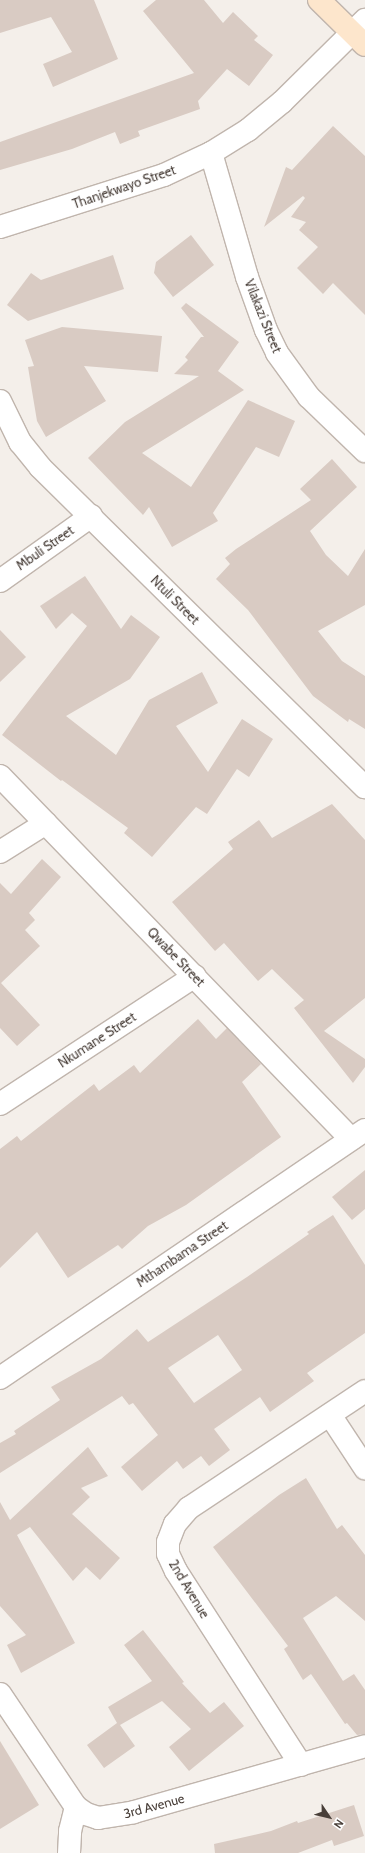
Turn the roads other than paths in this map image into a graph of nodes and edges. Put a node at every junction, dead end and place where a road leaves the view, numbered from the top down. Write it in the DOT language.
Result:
graph roads {
  1 [pos="319,0"];
  2 [pos="361,33"];
  3 [pos="211,153"];
  4 [pos="0,227"];
  5 [pos="0,401"];
  6 [pos="365,451"];
  7 [pos="91,516"];
  8 [pos="0,580"];
  9 [pos="0,776"];
  10 [pos="365,787"];
  11 [pos="46,823"];
  12 [pos="0,852"];
  13 [pos="195,976"];
  14 [pos="0,1104"];
  15 [pos="358,1134"];
  16 [pos="0,1378"];
  17 [pos="365,1391"];
  18 [pos="330,1415"];
  19 [pos="365,1468"];
  20 [pos="0,1694"];
  21 [pos="365,1746"];
  22 [pos="301,1765"];
  23 [pos="76,1807"];
  24 [pos="69,1853"];
  1 -- 2 [label="street"];
  2 -- 3 [label="street, Thanjekwayo Street"];
  3 -- 4 [label="street, Thanjekwayo Street"];
  3 -- 6 [label="street, Vilakazi Street"];
  5 -- 7 [label="street, Ntuli Street"];
  7 -- 8 [label="street, Mbuli Street"];
  7 -- 10 [label="street, Ntuli Street"];
  9 -- 11 [label="street, Qwabe Street"];
  11 -- 12 [label="street"];
  11 -- 13 [label="street, Qwabe Street"];
  13 -- 14 [label="street, Nkumane Street"];
  13 -- 15 [label="street, Qwabe Street"];
  15 -- 16 [label="street, Mthambama Street"];
  17 -- 18 [label="street, 2nd Avenue"];
  18 -- 19 [label="street"];
  18 -- 22 [label="street, 2nd Avenue"];
  20 -- 23 [label="street, 3rd Avenue"];
  21 -- 22 [label="street, 3rd Avenue"];
  22 -- 23 [label="street, 3rd Avenue"];
  23 -- 24 [label="street"];
}
